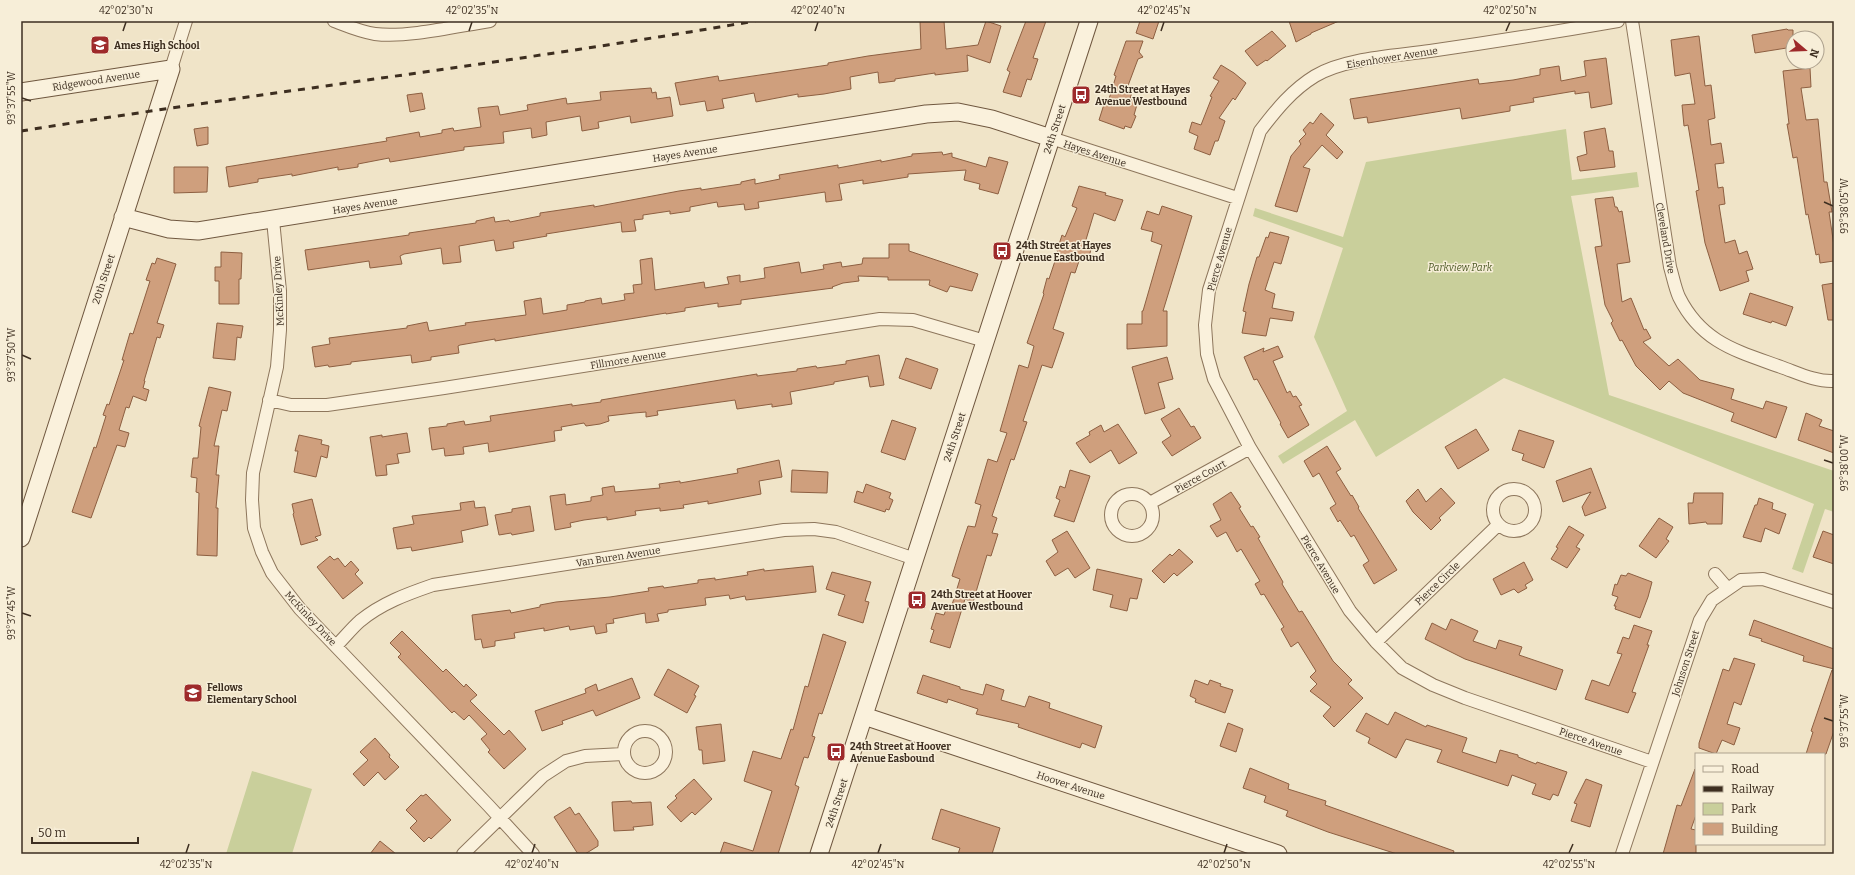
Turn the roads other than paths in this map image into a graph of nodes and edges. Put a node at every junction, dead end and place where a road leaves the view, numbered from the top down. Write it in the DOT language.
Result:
graph roads {
  1 [pos="186,21"];
  2 [pos="334,21"];
  3 [pos="490,21"];
  4 [pos="1089,21"];
  5 [pos="1618,21"];
  6 [pos="1632,21"];
  7 [pos="171,69"];
  8 [pos="21,92"];
  9 [pos="1051,138"];
  10 [pos="1237,198"];
  11 [pos="123,217"];
  12 [pos="273,220"];
  13 [pos="985,342"];
  14 [pos="1834,381"];
  15 [pos="269,400"];
  16 [pos="1250,448"];
  17 [pos="1150,503"];
  18 [pos="1498,525"];
  19 [pos="21,538"];
  20 [pos="915,559"];
  21 [pos="1715,574"];
  22 [pos="1728,589"];
  23 [pos="1834,602"];
  24 [pos="1376,642"];
  25 [pos="336,646"];
  26 [pos="864,716"];
  27 [pos="623,754"];
  28 [pos="1652,762"];
  29 [pos="500,818"];
  30 [pos="463,854"];
  31 [pos="533,854"];
  32 [pos="819,854"];
  33 [pos="1278,854"];
  34 [pos="1622,854"];
  1 -- 7 [label="street, 20th Street"];
  2 -- 3 [label="street"];
  4 -- 9 [label="street, 24th Street"];
  5 -- 10 [label="street, Eisenhower Avenue"];
  6 -- 14 [label="street, Cleveland Drive"];
  7 -- 8 [label="street, Ridgewood Avenue"];
  7 -- 11 [label="street, 20th Street"];
  9 -- 10 [label="street, Hayes Avenue"];
  9 -- 12 [label="street, Hayes Avenue"];
  9 -- 13 [label="street, 24th Street"];
  10 -- 16 [label="street, Pierce Avenue"];
  11 -- 12 [label="street, Hayes Avenue"];
  11 -- 19 [label="street, 20th Street"];
  12 -- 15 [label="street, McKinley Drive"];
  13 -- 15 [label="street, Fillmore Avenue"];
  13 -- 20 [label="street, 24th Street"];
  15 -- 25 [label="street, McKinley Drive"];
  16 -- 17 [label="street, Pierce Court"];
  16 -- 24 [label="street, Pierce Avenue"];
  18 -- 24 [label="street, Pierce Circle"];
  20 -- 25 [label="street, Van Buren Avenue"];
  20 -- 26 [label="street, 24th Street"];
  21 -- 22 [label="street"];
  22 -- 23 [label="street, Johnson Street"];
  22 -- 28 [label="street, Johnson Street"];
  24 -- 28 [label="street, Pierce Avenue"];
  25 -- 29 [label="street, McKinley Drive"];
  26 -- 32 [label="street, 24th Street"];
  26 -- 33 [label="street, Hoover Avenue"];
  27 -- 29 [label="street"];
  28 -- 34 [label="street, Johnson Street"];
  29 -- 30 [label="street"];
  29 -- 31 [label="street, McKinley Drive"];
}
